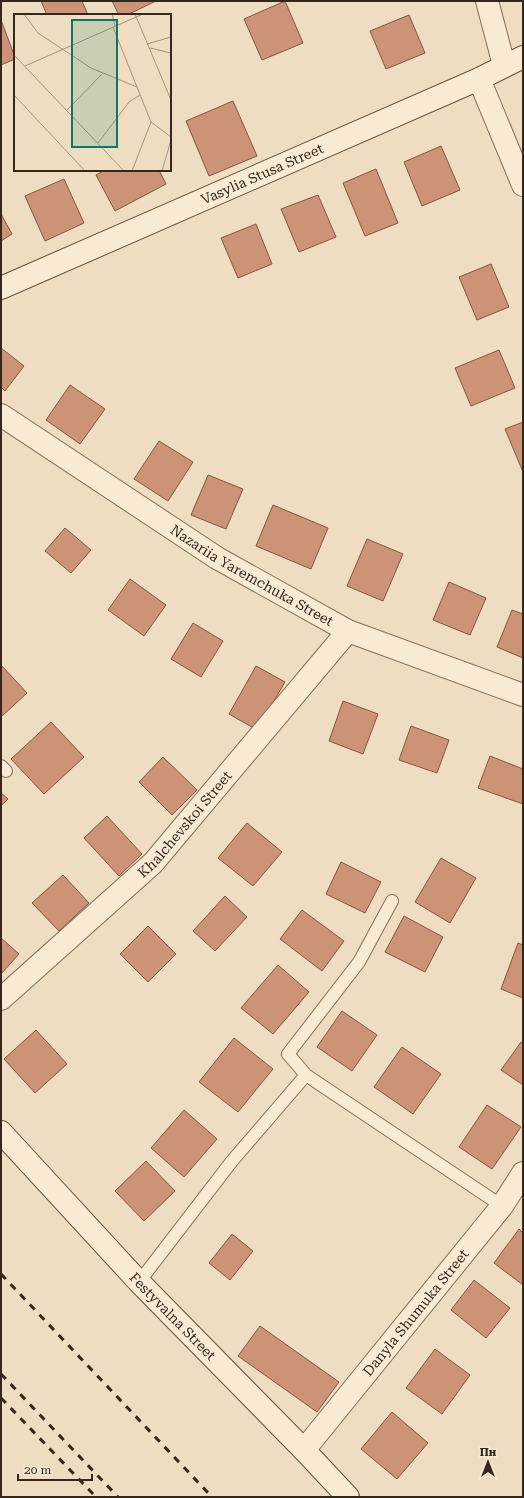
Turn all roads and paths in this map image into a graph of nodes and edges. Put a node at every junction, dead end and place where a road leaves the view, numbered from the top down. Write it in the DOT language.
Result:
graph roads {
  1 [pos="487,1"];
  2 [pos="514,61"];
  3 [pos="479,78"];
  4 [pos="523,185"];
  5 [pos="1,288"];
  6 [pos="1,415"];
  7 [pos="348,631"];
  8 [pos="523,695"];
  9 [pos="392,901"];
  10 [pos="1,999"];
  11 [pos="306,1075"];
  12 [pos="1,1132"];
  13 [pos="523,1172"];
  14 [pos="502,1206"];
  15 [pos="139,1282"];
  16 [pos="304,1450"];
  17 [pos="348,1497"];
  1 -- 2 [label="street"];
  2 -- 3 [label="street, Vasylia Stusa Street"];
  3 -- 4 [label="street"];
  3 -- 5 [label="street, Vasylia Stusa Street"];
  6 -- 7 [label="street, Nazariia Yaremchuka Street"];
  7 -- 8 [label="street, Nazariia Yaremchuka Street"];
  7 -- 10 [label="street, Khalchevskoi Street"];
  9 -- 11 [label="lane"];
  11 -- 14 [label="lane"];
  11 -- 15 [label="lane"];
  12 -- 15 [label="street, Festyvalna Street"];
  13 -- 14 [label="street, Danyla Shumuka Street"];
  14 -- 16 [label="street, Danyla Shumuka Street"];
  15 -- 16 [label="street, Festyvalna Street"];
  16 -- 17 [label="street, Festyvalna Street"];
}
